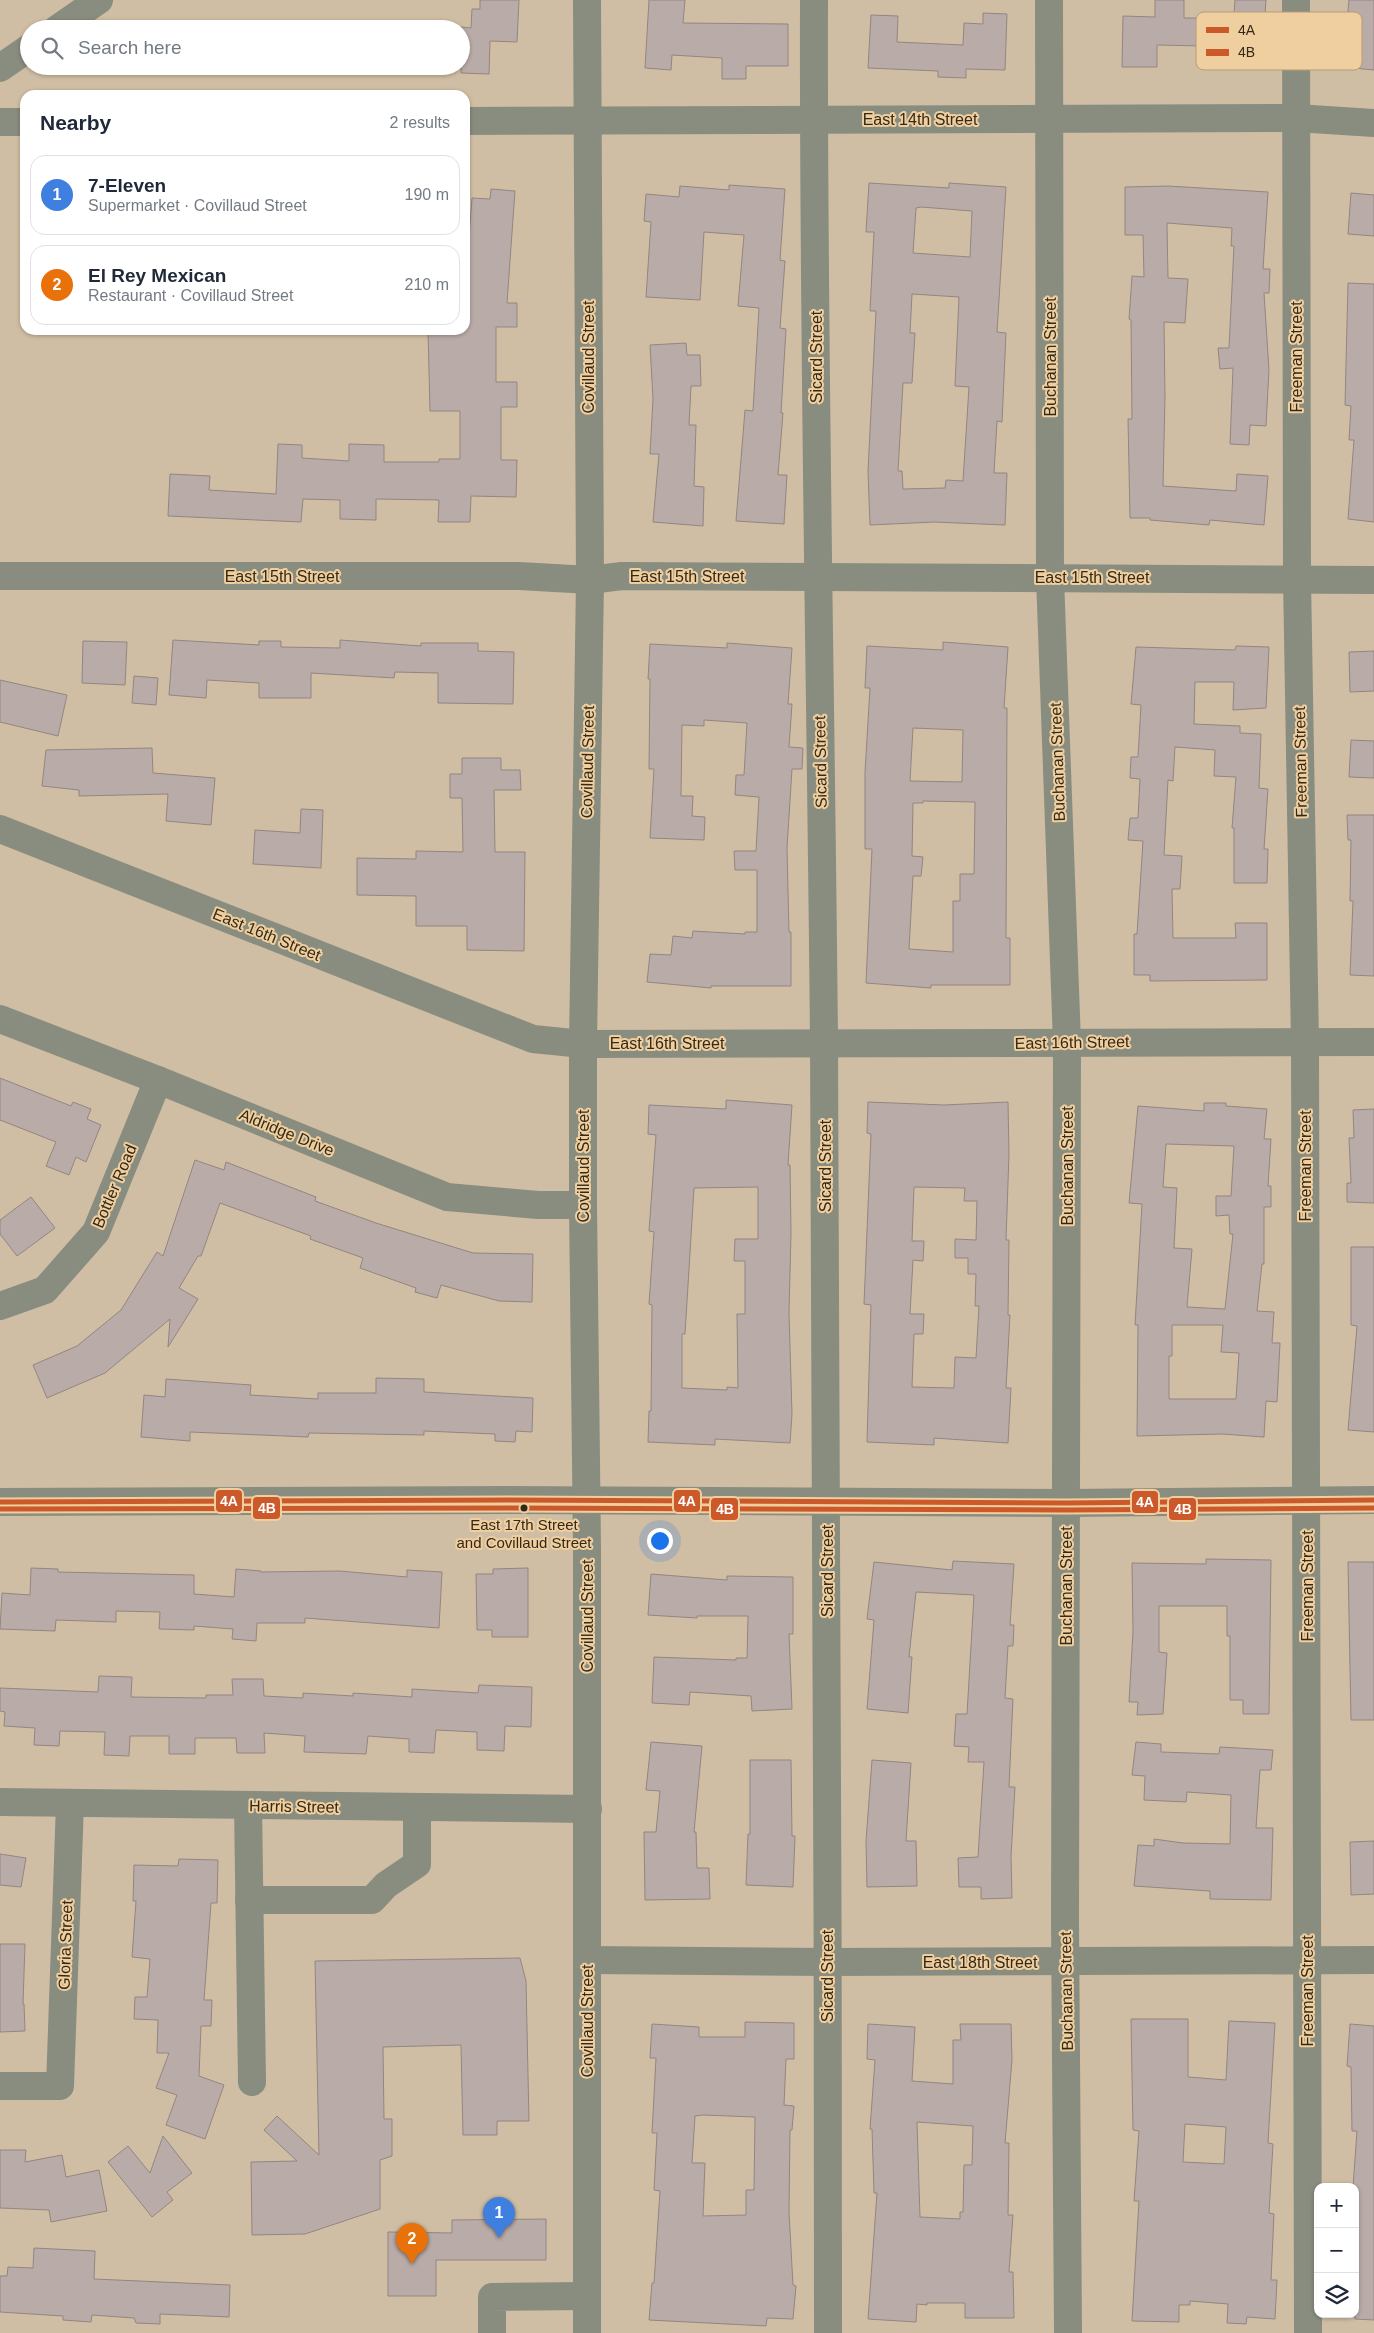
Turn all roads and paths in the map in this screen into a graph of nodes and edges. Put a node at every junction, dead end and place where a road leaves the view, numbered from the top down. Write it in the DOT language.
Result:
graph roads {
  1 [pos="99,0"];
  2 [pos="587,0"];
  3 [pos="814,0"];
  4 [pos="1049,0"];
  5 [pos="70,20"];
  6 [pos="20,54"];
  7 [pos="0,68"];
  8 [pos="1296,70"];
  9 [pos="1296,118"];
  10 [pos="1049,119"];
  11 [pos="587,120"];
  12 [pos="814,120"];
  13 [pos="470,121"];
  14 [pos="0,122"];
  15 [pos="20,122"];
  16 [pos="1374,123"];
  17 [pos="0,576"];
  18 [pos="817,576"];
  19 [pos="1050,577"];
  20 [pos="1297,578"];
  21 [pos="590,580"];
  22 [pos="1374,580"];
  23 [pos="0,829"];
  24 [pos="0,1019"];
  25 [pos="1305,1042"];
  26 [pos="1374,1042"];
  27 [pos="824,1043"];
  28 [pos="1067,1043"];
  29 [pos="583,1044"];
  30 [pos="158,1080"];
  31 [pos="583,1206"];
  32 [pos="0,1306"];
  33 [pos="587,1500"];
  34 [pos="1307,1500"];
  35 [pos="1374,1500"];
  36 [pos="0,1502"];
  37 [pos="827,1502"];
  38 [pos="1066,1503"];
  39 [pos="0,1802"];
  40 [pos="70,1803"];
  41 [pos="248,1805"];
  42 [pos="417,1807"];
  43 [pos="588,1809"];
  44 [pos="249,1900"];
  45 [pos="587,1960"];
  46 [pos="1308,1960"];
  47 [pos="1374,1960"];
  48 [pos="827,1962"];
  49 [pos="1066,1962"];
  50 [pos="252,2082"];
  51 [pos="0,2086"];
  52 [pos="587,2296"];
  53 [pos="492,2333"];
  54 [pos="587,2333"];
  55 [pos="828,2333"];
  56 [pos="1068,2333"];
  57 [pos="1308,2333"];
  1 -- 5 [label="street"];
  2 -- 11 [label="street, Covillaud Street"];
  3 -- 12 [label="street, Sicard Street"];
  4 -- 10 [label="street, Buchanan Street"];
  6 -- 7 [label="street"];
  8 -- 9 [label="street, Freeman Street"];
  9 -- 10 [label="street, East 14th Street"];
  9 -- 16 [label="street, East 14th Street"];
  9 -- 20 [label="street, Freeman Street"];
  10 -- 12 [label="street, East 14th Street"];
  10 -- 19 [label="street, Buchanan Street"];
  11 -- 12 [label="street, East 14th Street"];
  11 -- 13 [label="street, East 14th Street"];
  11 -- 21 [label="street, Covillaud Street"];
  12 -- 18 [label="street, Sicard Street"];
  14 -- 15 [label="street"];
  17 -- 21 [label="street, East 15th Street"];
  18 -- 19 [label="street, East 15th Street"];
  18 -- 21 [label="street, East 15th Street"];
  18 -- 27 [label="street, Sicard Street"];
  19 -- 20 [label="street, East 15th Street"];
  19 -- 28 [label="street, Buchanan Street"];
  20 -- 22 [label="street, East 15th Street"];
  20 -- 25 [label="street, Freeman Street"];
  21 -- 29 [label="street, Covillaud Street"];
  23 -- 29 [label="street, East 16th Street"];
  24 -- 30 [label="street, Aldridge Drive"];
  25 -- 26 [label="street, East 16th Street"];
  25 -- 28 [label="street, East 16th Street"];
  25 -- 34 [label="street, Freeman Street"];
  27 -- 28 [label="street, East 16th Street"];
  27 -- 29 [label="street, East 16th Street"];
  27 -- 37 [label="street, Sicard Street"];
  28 -- 38 [label="street, Buchanan Street"];
  29 -- 31 [label="street, Covillaud Street"];
  30 -- 31 [label="street, Aldridge Drive"];
  30 -- 32 [label="street, Bottler Road"];
  31 -- 33 [label="street, Covillaud Street"];
  33 -- 36 [label="street"];
  33 -- 37 [label="street"];
  33 -- 43 [label="street, Covillaud Street"];
  34 -- 35 [label="street"];
  34 -- 38 [label="street"];
  34 -- 46 [label="street, Freeman Street"];
  37 -- 38 [label="street"];
  37 -- 48 [label="street, Sicard Street"];
  38 -- 49 [label="street, Buchanan Street"];
  39 -- 40 [label="street, Harris Street"];
  40 -- 41 [label="street, Harris Street"];
  40 -- 51 [label="street, Gloria Street"];
  41 -- 42 [label="street, Harris Street"];
  41 -- 44 [label="street"];
  42 -- 43 [label="street, Harris Street"];
  42 -- 44 [label="street"];
  43 -- 45 [label="street, Covillaud Street"];
  44 -- 50 [label="street"];
  45 -- 48 [label="street, East 18th Street"];
  45 -- 52 [label="street, Covillaud Street"];
  46 -- 47 [label="street, East 18th Street"];
  46 -- 49 [label="street, East 18th Street"];
  46 -- 57 [label="street, Freeman Street"];
  48 -- 49 [label="street, East 18th Street"];
  48 -- 55 [label="street, Sicard Street"];
  49 -- 56 [label="street, Buchanan Street"];
  52 -- 53 [label="street"];
  52 -- 54 [label="street, Covillaud Street"];
}
